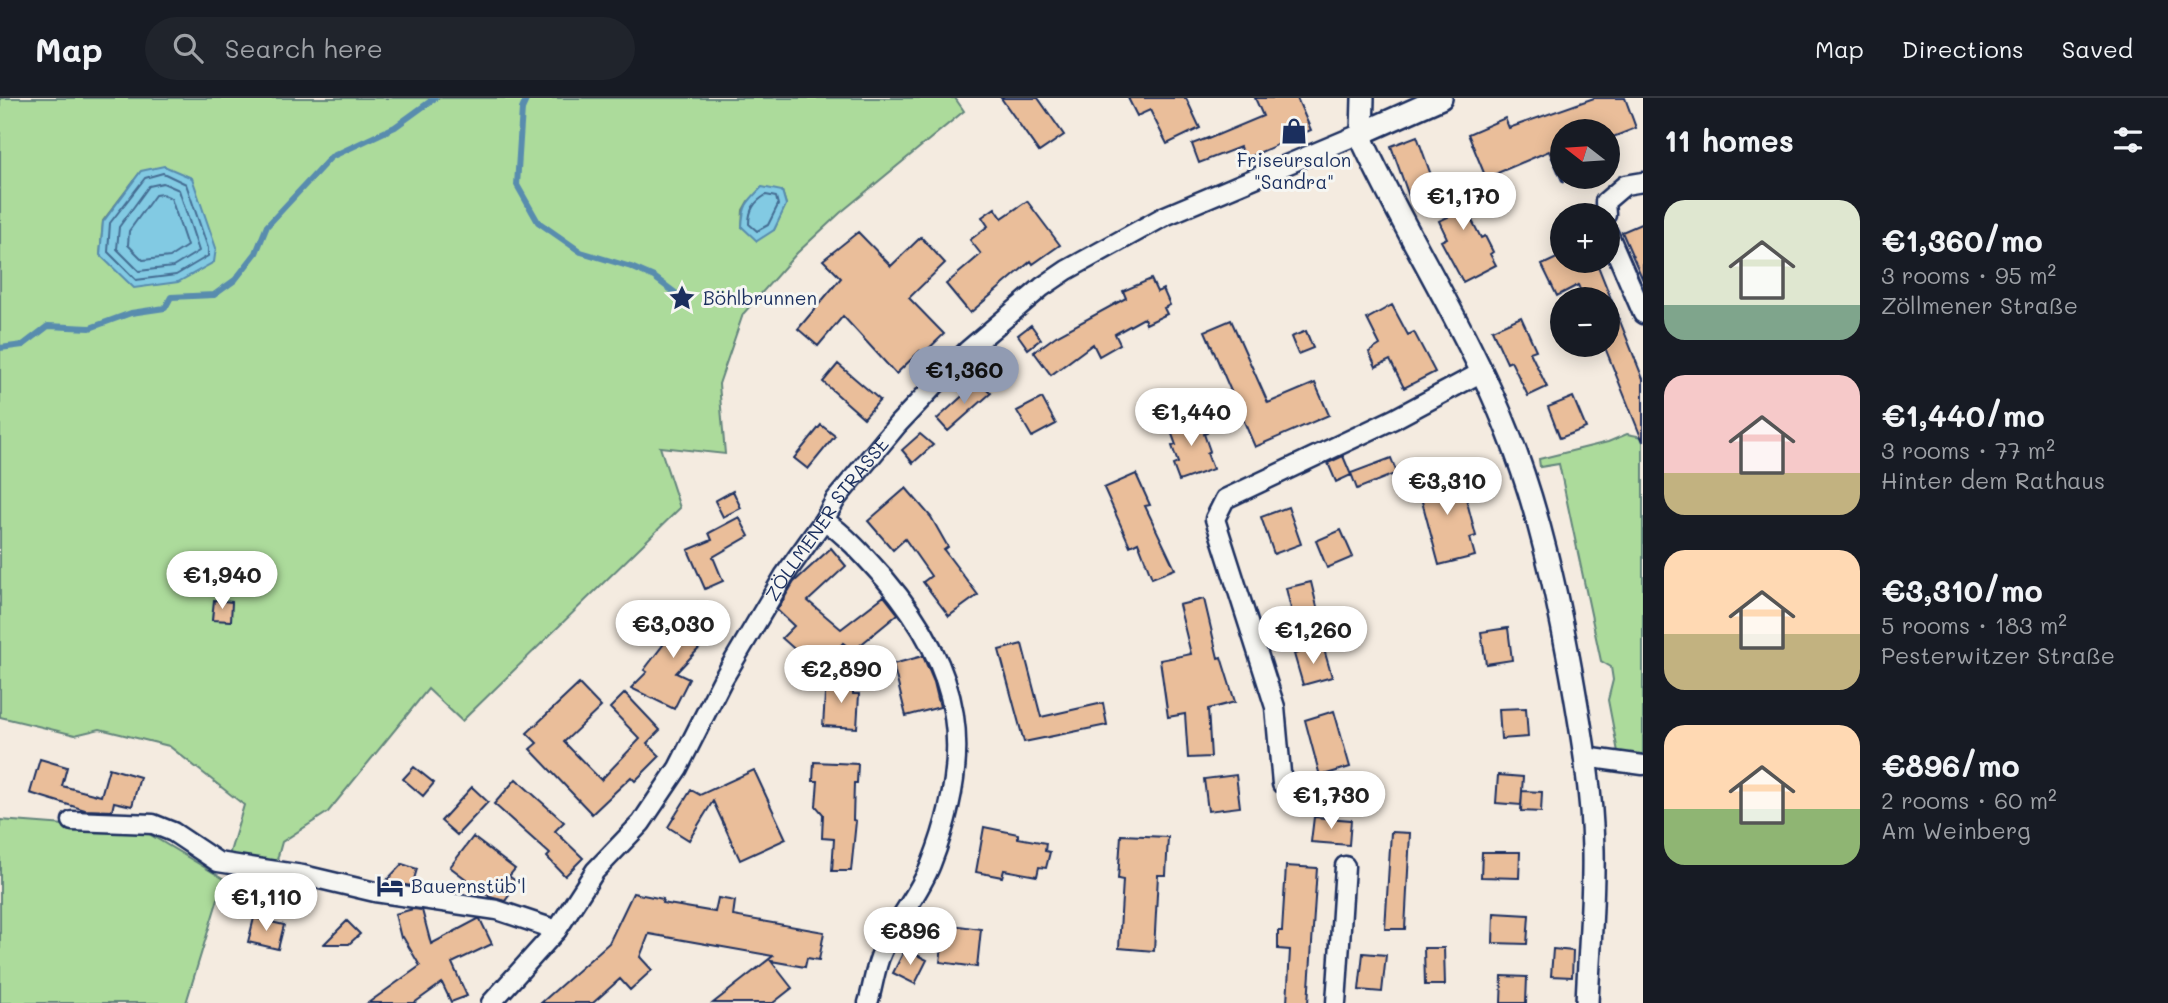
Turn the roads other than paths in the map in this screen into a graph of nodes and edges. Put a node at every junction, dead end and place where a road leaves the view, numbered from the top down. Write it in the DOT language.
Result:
graph roads {
  1 [pos="1363,98"];
  2 [pos="1441,98"];
  3 [pos="1362,132"];
  4 [pos="1643,182"];
  5 [pos="1605,203"];
  6 [pos="1620,261"];
  7 [pos="1643,314"];
  8 [pos="1482,372"];
  9 [pos="824,520"];
  10 [pos="1585,757"];
  11 [pos="1643,765"];
  12 [pos="1282,784"];
  13 [pos="72,821"];
  14 [pos="1345,866"];
  15 [pos="557,930"];
  16 [pos="491,1003"];
  17 [pos="869,1003"];
  18 [pos="1336,1003"];
  19 [pos="1587,1003"];
  1 -- 3 [label="street"];
  2 -- 3 [label="street, ZÖLLMENER STRASSE"];
  3 -- 8 [label="street"];
  3 -- 9 [label="street, ZÖLLMENER STRASSE"];
  4 -- 5 [label="street"];
  6 -- 7 [label="street"];
  8 -- 10 [label="street"];
  8 -- 12 [label="street"];
  9 -- 15 [label="street, ZÖLLMENER STRASSE"];
  9 -- 17 [label="street"];
  10 -- 11 [label="street"];
  10 -- 19 [label="street"];
  13 -- 15 [label="street"];
  14 -- 18 [label="street"];
  15 -- 16 [label="street, ZÖLLMENER STRASSE"];
}
